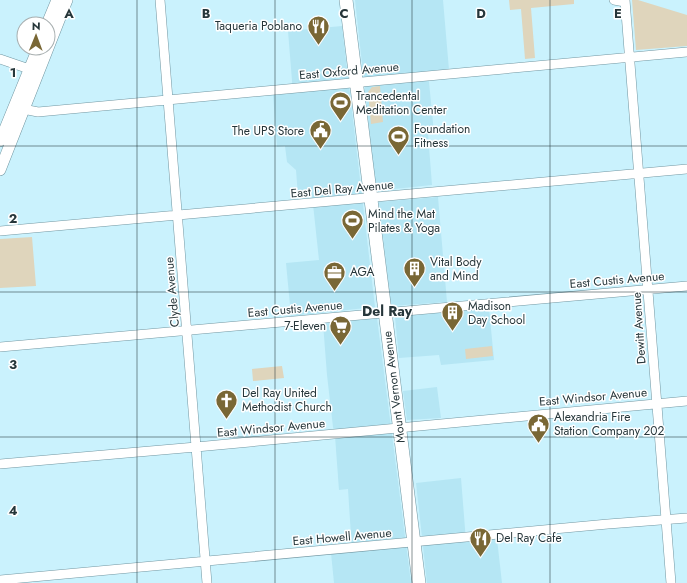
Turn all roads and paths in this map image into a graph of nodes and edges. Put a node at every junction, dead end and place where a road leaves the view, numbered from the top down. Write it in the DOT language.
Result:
graph roads {
  1 [pos="57,0"];
  2 [pos="67,0"];
  3 [pos="160,0"];
  4 [pos="346,0"];
  5 [pos="614,0"];
  6 [pos="625,1"];
  7 [pos="50,16"];
  8 [pos="687,52"];
  9 [pos="37,56"];
  10 [pos="630,57"];
  11 [pos="0,58"];
  12 [pos="34,71"];
  13 [pos="357,82"];
  14 [pos="168,100"];
  15 [pos="18,108"];
  16 [pos="0,141"];
  17 [pos="0,168"];
  18 [pos="687,169"];
  19 [pos="639,174"];
  20 [pos="371,198"];
  21 [pos="178,216"];
  22 [pos="0,231"];
  23 [pos="687,286"];
  24 [pos="649,289"];
  25 [pos="386,313"];
  26 [pos="187,330"];
  27 [pos="0,347"];
  28 [pos="687,401"];
  29 [pos="657,403"];
  30 [pos="399,427"];
  31 [pos="196,447"];
  32 [pos="0,464"];
  33 [pos="687,518"];
  34 [pos="666,520"];
  35 [pos="414,542"];
  36 [pos="206,562"];
  37 [pos="0,580"];
  38 [pos="207,583"];
  39 [pos="419,583"];
  40 [pos="671,583"];
  1 -- 7 [label="street"];
  2 -- 12 [label="street"];
  3 -- 14 [label="street, Clyde Avenue"];
  4 -- 13 [label="main road, Mount Vernon Avenue"];
  5 -- 6 [label="street"];
  6 -- 10 [label="street, Dewitt Avenue"];
  8 -- 10 [label="street, East Oxford Avenue"];
  9 -- 12 [label="street"];
  10 -- 13 [label="street, East Oxford Avenue"];
  10 -- 19 [label="street, Dewitt Avenue"];
  11 -- 12 [label="street"];
  12 -- 15 [label="street"];
  13 -- 14 [label="street, East Oxford Avenue"];
  13 -- 20 [label="main road, Mount Vernon Avenue"];
  14 -- 15 [label="street, East Oxford Avenue"];
  14 -- 21 [label="street, Clyde Avenue"];
  15 -- 16 [label="street"];
  15 -- 17 [label="street"];
  18 -- 19 [label="street, East Del Ray Avenue"];
  19 -- 20 [label="street, East Del Ray Avenue"];
  19 -- 24 [label="street, Dewitt Avenue"];
  20 -- 21 [label="street, East Del Ray Avenue"];
  20 -- 25 [label="main road, Mount Vernon Avenue"];
  21 -- 22 [label="street, East Del Ray Avenue"];
  21 -- 26 [label="street, Clyde Avenue"];
  23 -- 24 [label="street, East Custis Avenue"];
  24 -- 25 [label="street, East Custis Avenue"];
  24 -- 29 [label="street, Dewitt Avenue"];
  25 -- 26 [label="street, East Custis Avenue"];
  25 -- 30 [label="main road, Mount Vernon Avenue"];
  26 -- 27 [label="street, East Custis Avenue"];
  26 -- 31 [label="street, Clyde Avenue"];
  28 -- 29 [label="street, East Windsor Avenue"];
  29 -- 30 [label="street, East Windsor Avenue"];
  29 -- 34 [label="street, Dewitt Avenue"];
  30 -- 31 [label="street, East Windsor Avenue"];
  30 -- 35 [label="main road, Mount Vernon Avenue"];
  31 -- 32 [label="street, East Windsor Avenue"];
  31 -- 36 [label="street, Clyde Avenue"];
  33 -- 34 [label="street, East Howell Avenue"];
  34 -- 35 [label="street, East Howell Avenue"];
  34 -- 40 [label="street, Dewitt Avenue"];
  35 -- 36 [label="street, East Howell Avenue"];
  35 -- 39 [label="main road, Mount Vernon Avenue"];
  36 -- 37 [label="street, East Howell Avenue"];
  36 -- 38 [label="street, Clyde Avenue"];
}
